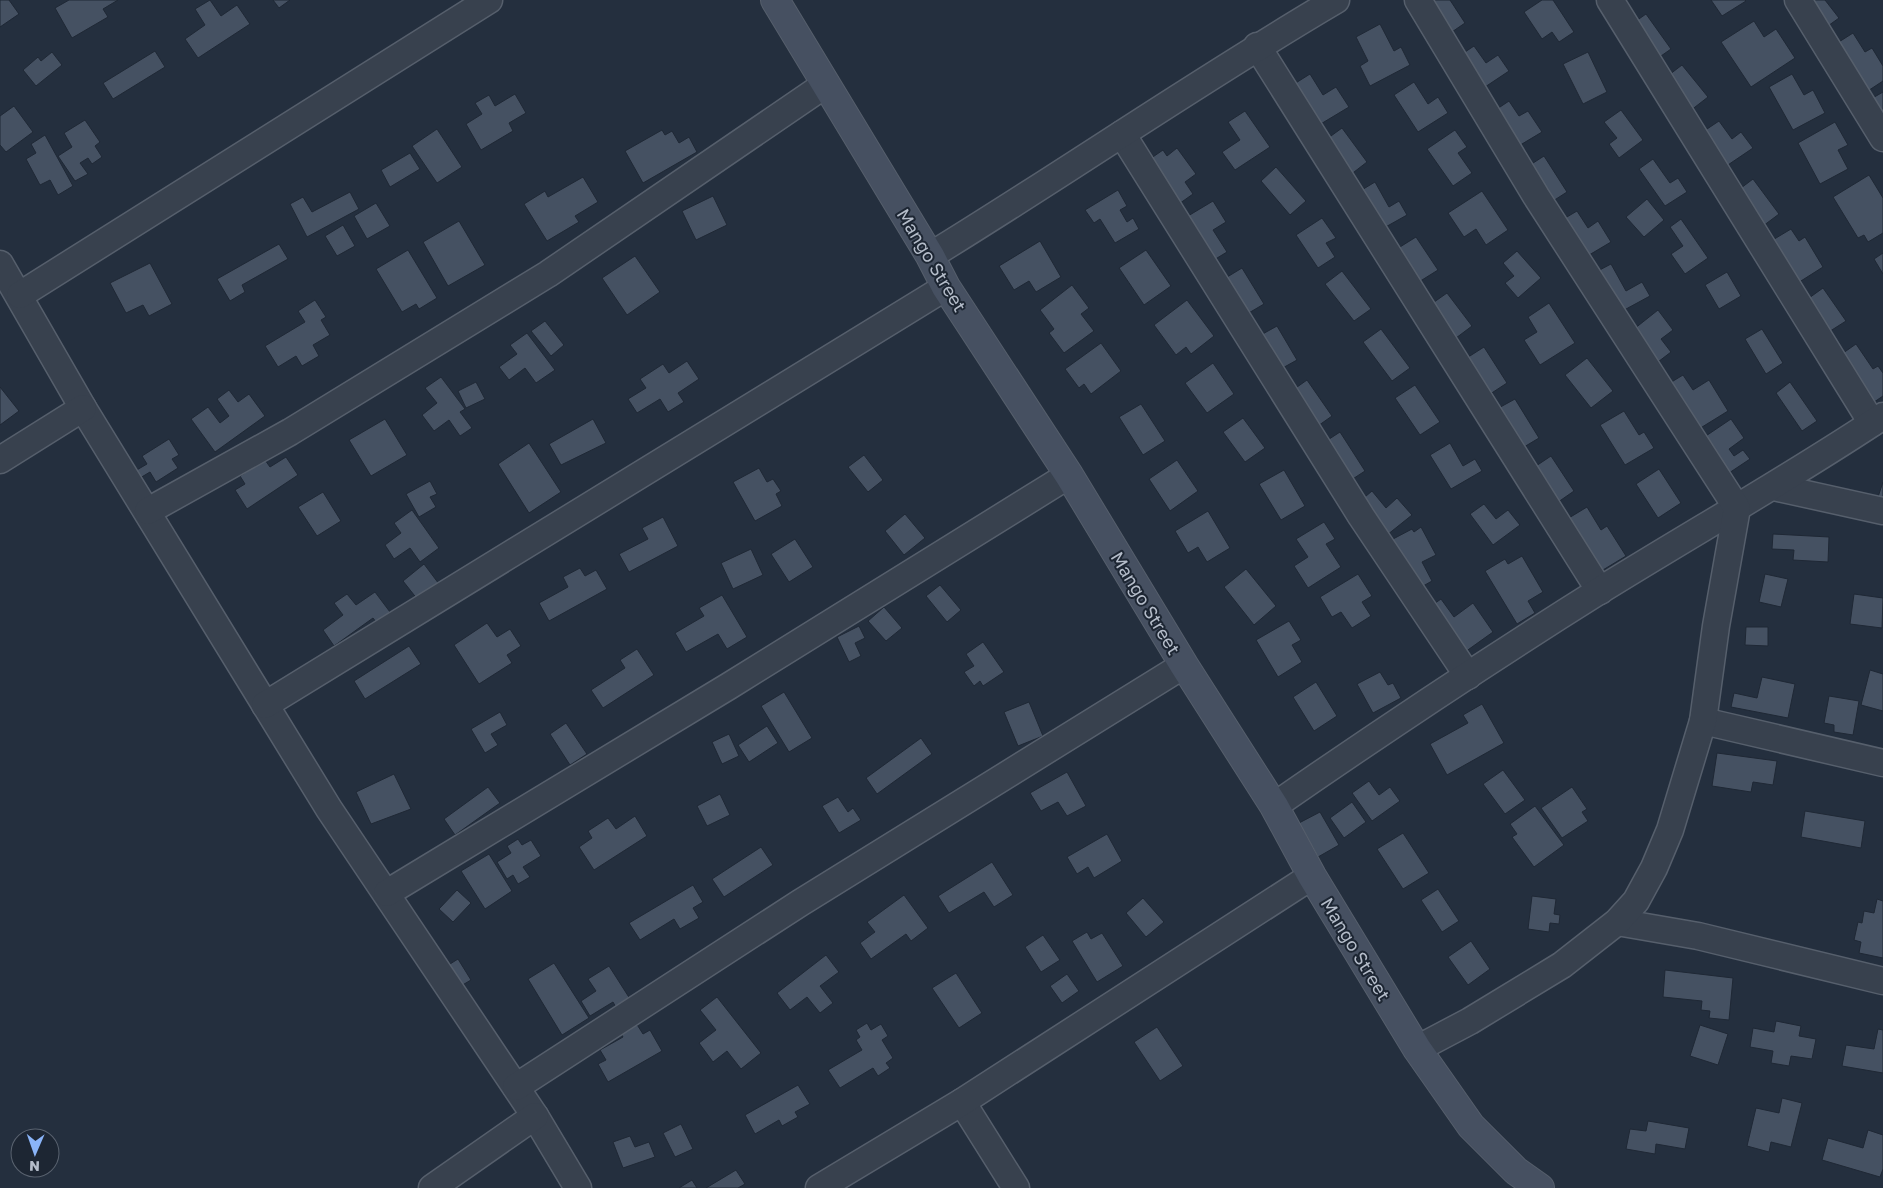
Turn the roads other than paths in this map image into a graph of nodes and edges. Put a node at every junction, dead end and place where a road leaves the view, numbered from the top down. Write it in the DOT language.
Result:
graph roads {
  1 [pos="489,0"];
  2 [pos="775,0"];
  3 [pos="1336,0"];
  4 [pos="1418,0"];
  5 [pos="1610,0"];
  6 [pos="1798,0"];
  7 [pos="1257,46"];
  8 [pos="826,84"];
  9 [pos="1122,134"];
  10 [pos="1883,138"];
  11 [pos="930,256"];
  12 [pos="0,264"];
  13 [pos="946,287"];
  14 [pos="20,296"];
  15 [pos="83,408"];
  16 [pos="1878,420"];
  17 [pos="0,460"];
  18 [pos="1069,475"];
  19 [pos="1774,487"];
  20 [pos="1736,508"];
  21 [pos="148,511"];
  22 [pos="1883,511"];
  23 [pos="1600,591"];
  24 [pos="1184,664"];
  25 [pos="1468,676"];
  26 [pos="265,705"];
  27 [pos="1703,721"];
  28 [pos="1883,763"];
  29 [pos="1274,806"];
  30 [pos="1312,876"];
  31 [pos="387,893"];
  32 [pos="1617,922"];
  33 [pos="1883,981"];
  34 [pos="1417,1049"];
  35 [pos="516,1088"];
  36 [pos="962,1102"];
  37 [pos="535,1116"];
  38 [pos="432,1188"];
  39 [pos="578,1188"];
  40 [pos="819,1188"];
  41 [pos="1016,1188"];
  42 [pos="1540,1188"];
  1 -- 14 [label="street"];
  2 -- 8 [label="main road, Mango Street"];
  3 -- 7 [label="street"];
  4 -- 20 [label="street"];
  5 -- 16 [label="street"];
  6 -- 10 [label="street"];
  7 -- 9 [label="street"];
  7 -- 23 [label="street"];
  8 -- 11 [label="main road, Mango Street"];
  8 -- 21 [label="street"];
  9 -- 11 [label="street"];
  9 -- 25 [label="street"];
  11 -- 13 [label="main road, Mango Street"];
  12 -- 14 [label="street"];
  13 -- 18 [label="main road, Mango Street"];
  13 -- 26 [label="street"];
  14 -- 15 [label="street"];
  15 -- 17 [label="street"];
  15 -- 21 [label="street"];
  16 -- 19 [label="street"];
  18 -- 24 [label="main road, Mango Street"];
  18 -- 31 [label="street"];
  19 -- 20 [label="street"];
  19 -- 22 [label="street"];
  20 -- 23 [label="street"];
  20 -- 27 [label="street"];
  21 -- 26 [label="street"];
  23 -- 25 [label="street"];
  24 -- 29 [label="main road, Mango Street"];
  24 -- 35 [label="street"];
  25 -- 29 [label="street"];
  26 -- 31 [label="street"];
  27 -- 28 [label="street"];
  27 -- 32 [label="street"];
  29 -- 30 [label="main road, Mango Street"];
  30 -- 34 [label="main road, Mango Street"];
  30 -- 36 [label="street"];
  31 -- 35 [label="street"];
  32 -- 33 [label="street"];
  32 -- 34 [label="street"];
  34 -- 42 [label="main road, Mango Street"];
  35 -- 37 [label="street"];
  36 -- 40 [label="street"];
  36 -- 41 [label="street"];
  37 -- 38 [label="street"];
  37 -- 39 [label="street"];
}
